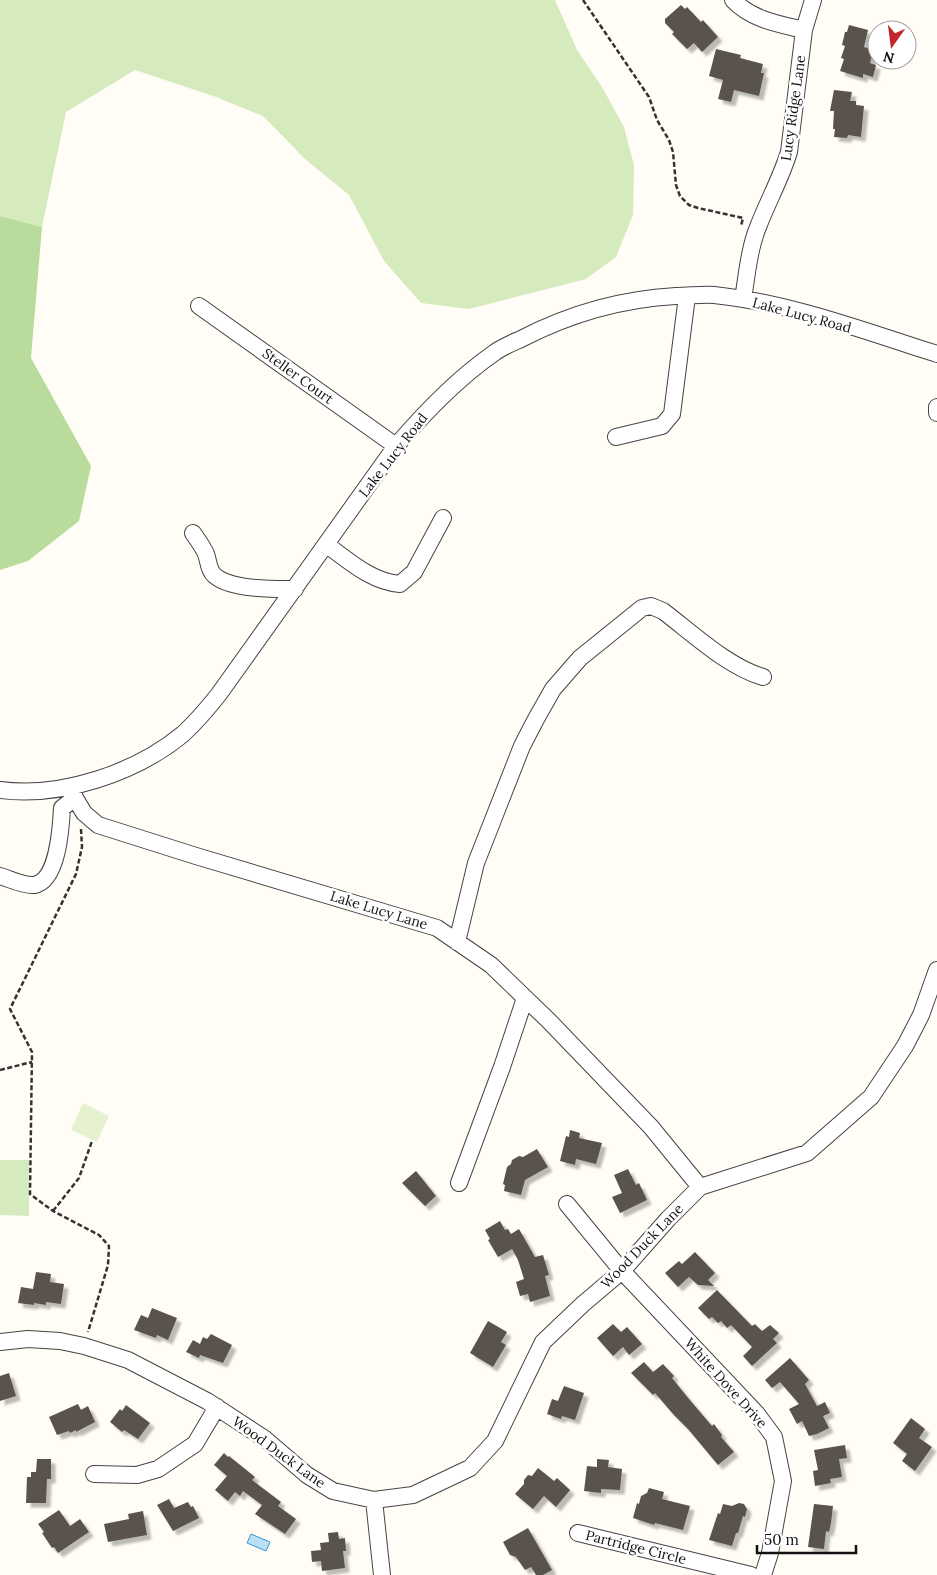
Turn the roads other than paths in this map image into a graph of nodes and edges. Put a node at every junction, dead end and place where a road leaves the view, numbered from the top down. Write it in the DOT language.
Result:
graph roads {
  1 [pos="733,0"];
  2 [pos="813,0"];
  3 [pos="804,30"];
  4 [pos="687,296"];
  5 [pos="743,299"];
  6 [pos="199,306"];
  7 [pos="937,354"];
  8 [pos="937,407"];
  9 [pos="937,414"];
  10 [pos="616,437"];
  11 [pos="396,446"];
  12 [pos="444,518"];
  13 [pos="193,533"];
  14 [pos="326,545"];
  15 [pos="295,589"];
  16 [pos="763,677"];
  17 [pos="0,790"];
  18 [pos="73,792"];
  19 [pos="0,876"];
  20 [pos="457,942"];
  21 [pos="937,970"];
  22 [pos="525,998"];
  23 [pos="459,1183"];
  24 [pos="700,1187"];
  25 [pos="567,1204"];
  26 [pos="622,1271"];
  27 [pos="0,1342"];
  28 [pos="217,1407"];
  29 [pos="94,1474"];
  30 [pos="374,1500"];
  31 [pos="578,1533"];
  32 [pos="382,1575"];
  33 [pos="751,1575"];
  34 [pos="763,1575"];
  1 -- 3 [label="street"];
  2 -- 3 [label="street, Lucy Ridge Lane"];
  3 -- 5 [label="street, Lucy Ridge Lane"];
  4 -- 5 [label="street, Lake Lucy Road"];
  4 -- 10 [label="street"];
  4 -- 11 [label="street, Lake Lucy Road"];
  5 -- 7 [label="street, Lake Lucy Road"];
  6 -- 11 [label="street, Steller Court"];
  8 -- 9 [label="street"];
  11 -- 14 [label="street, Lake Lucy Road"];
  12 -- 14 [label="street"];
  13 -- 15 [label="street"];
  14 -- 15 [label="street, Lake Lucy Road"];
  15 -- 18 [label="street, Lake Lucy Road"];
  16 -- 20 [label="street"];
  17 -- 18 [label="street, Lake Lucy Road"];
  18 -- 19 [label="street"];
  18 -- 20 [label="street, Lake Lucy Lane"];
  20 -- 22 [label="street, Lake Lucy Lane"];
  21 -- 24 [label="street"];
  22 -- 23 [label="street"];
  22 -- 24 [label="street, Lake Lucy Lane"];
  24 -- 26 [label="street, Wood Duck Lane"];
  25 -- 26 [label="street, White Dove Drive"];
  26 -- 30 [label="street, Wood Duck Lane"];
  26 -- 34 [label="street, White Dove Drive"];
  27 -- 28 [label="street, Wood Duck Lane"];
  28 -- 29 [label="street"];
  28 -- 30 [label="street, Wood Duck Lane"];
  30 -- 32 [label="street"];
  31 -- 33 [label="street, Partridge Circle"];
}
